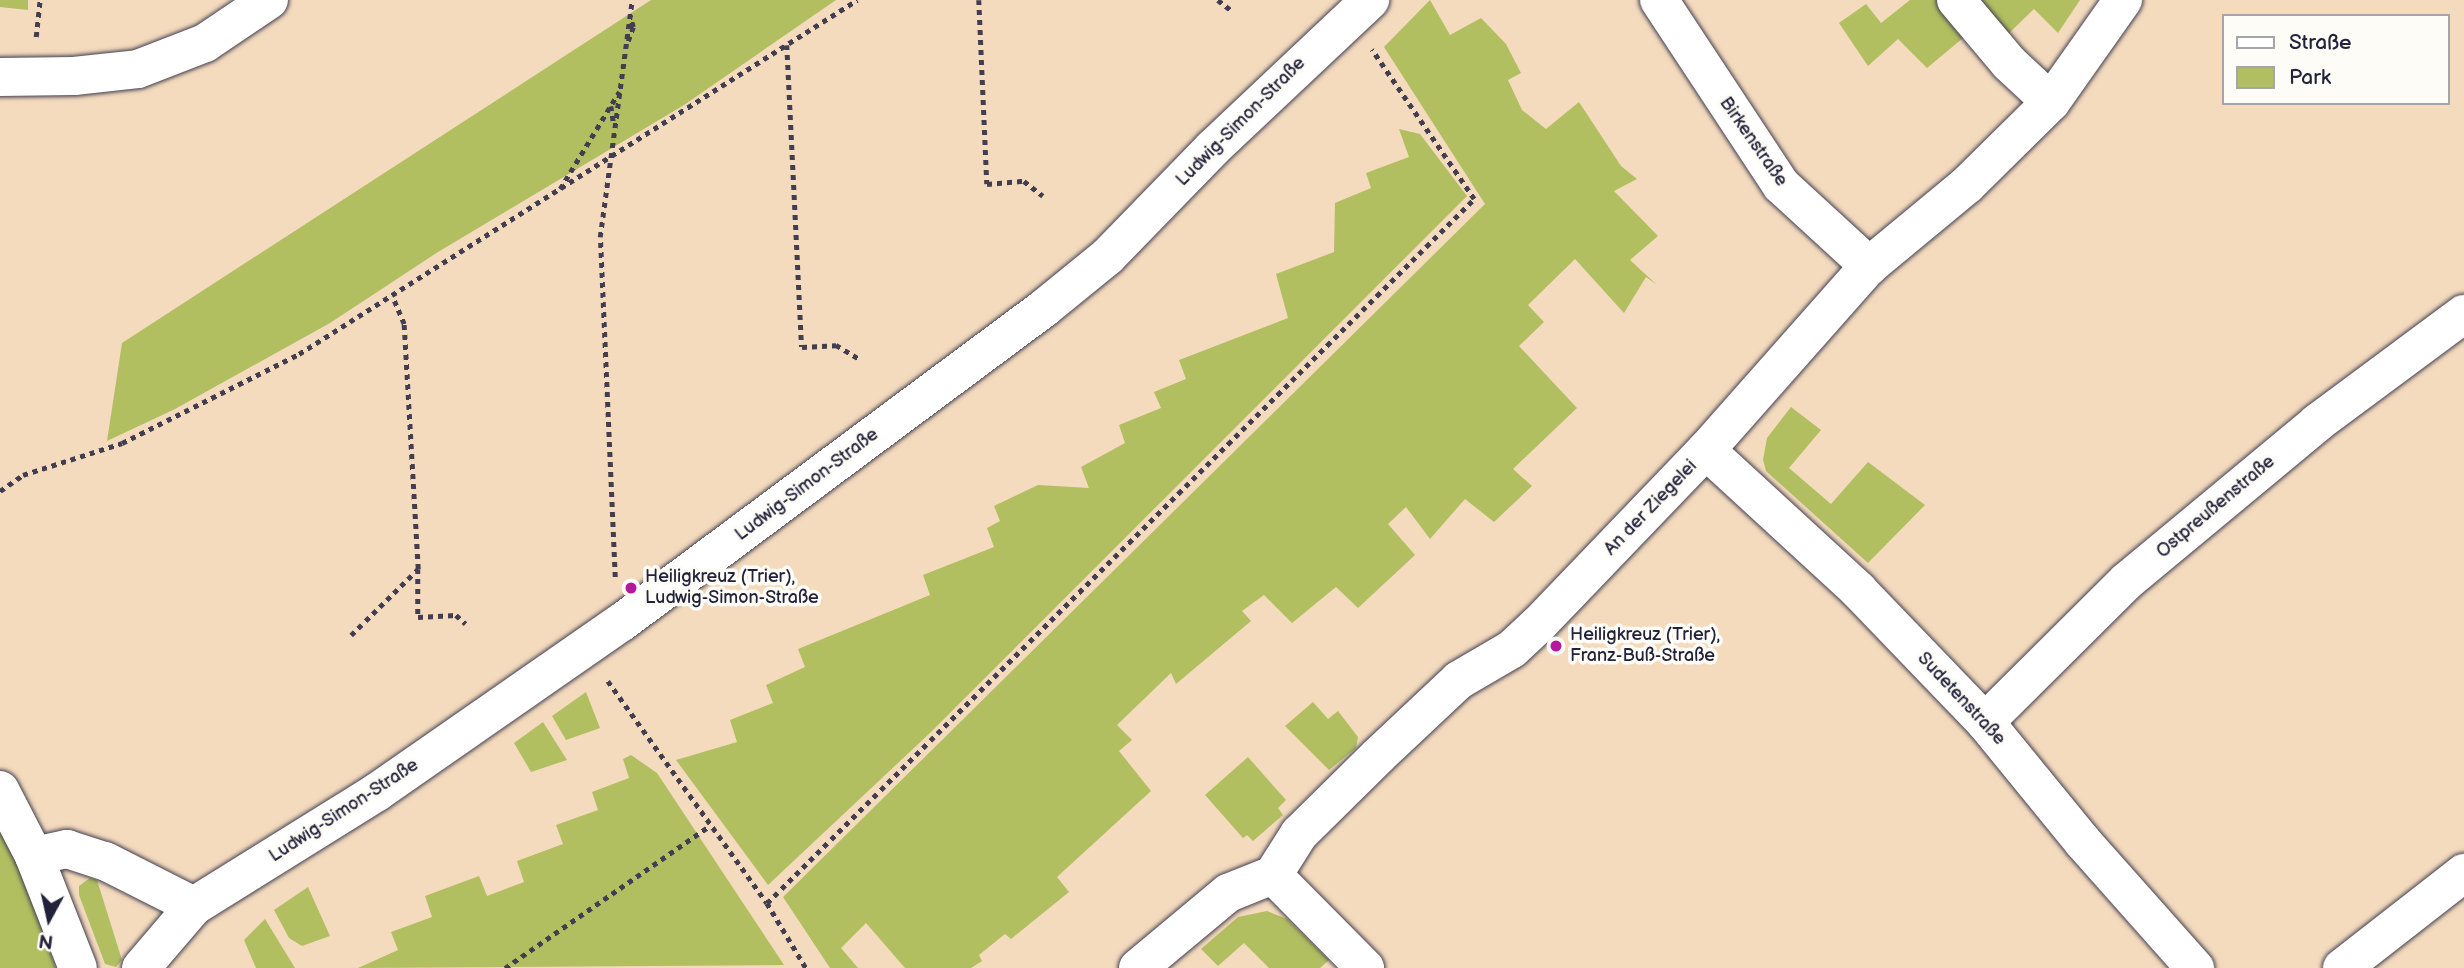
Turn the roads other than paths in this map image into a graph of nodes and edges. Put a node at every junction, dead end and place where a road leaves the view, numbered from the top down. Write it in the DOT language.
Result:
graph roads {
  1 [pos="269,0"];
  2 [pos="1370,0"];
  3 [pos="1659,0"];
  4 [pos="1956,0"];
  5 [pos="2123,0"];
  6 [pos="0,77"];
  7 [pos="2051,102"];
  8 [pos="1870,266"];
  9 [pos="2464,314"];
  10 [pos="1706,450"];
  11 [pos="1985,722"];
  12 [pos="0,790"];
  13 [pos="34,856"];
  14 [pos="2464,873"];
  15 [pos="1273,875"];
  16 [pos="194,906"];
  17 [pos="78,968"];
  18 [pos="141,968"];
  19 [pos="1138,968"];
  20 [pos="1365,968"];
  21 [pos="2195,968"];
  22 [pos="2342,968"];
  1 -- 6 [label="street"];
  2 -- 16 [label="street, Ludwig-Simon-Straße"];
  3 -- 8 [label="street, Birkenstraße"];
  4 -- 7 [label="street"];
  5 -- 7 [label="street, An der Ziegelei"];
  7 -- 8 [label="street, An der Ziegelei"];
  8 -- 10 [label="street, An der Ziegelei"];
  9 -- 11 [label="street, Ostpreußenstraße"];
  10 -- 11 [label="street, Sudetenstraße"];
  10 -- 15 [label="street, An der Ziegelei"];
  11 -- 21 [label="street, Sudetenstraße"];
  12 -- 13 [label="street"];
  13 -- 16 [label="street"];
  13 -- 17 [label="street"];
  14 -- 22 [label="street"];
  15 -- 19 [label="street"];
  15 -- 20 [label="street"];
  16 -- 18 [label="street, Ludwig-Simon-Straße"];
}
